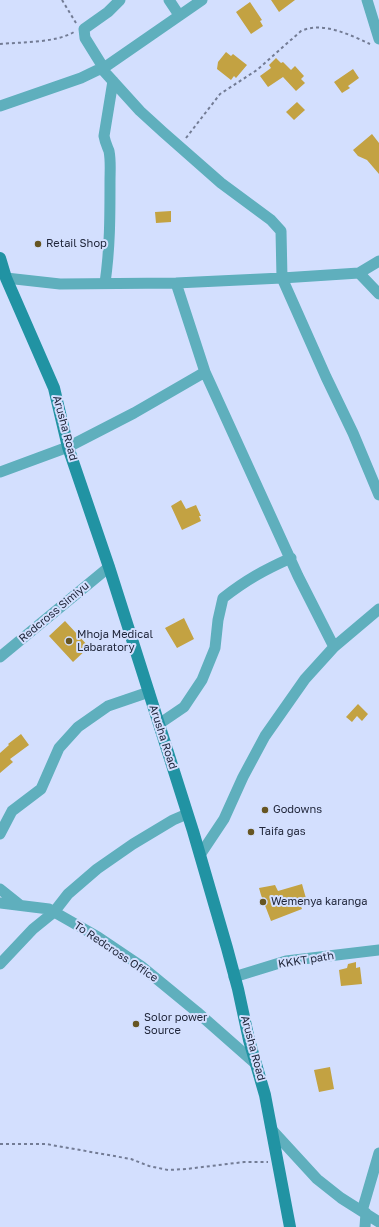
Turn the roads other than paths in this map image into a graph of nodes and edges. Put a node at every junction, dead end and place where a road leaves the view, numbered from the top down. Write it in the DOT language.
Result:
graph roads {
  1 [pos="120,0"];
  2 [pos="169,0"];
  3 [pos="202,0"];
  4 [pos="367,0"];
  5 [pos="179,16"];
  6 [pos="375,42"];
  7 [pos="102,68"];
  8 [pos="113,81"];
  9 [pos="0,106"];
  10 [pos="0,258"];
  11 [pos="379,261"];
  12 [pos="359,273"];
  13 [pos="6,278"];
  14 [pos="282,278"];
  15 [pos="105,283"];
  16 [pos="176,283"];
  17 [pos="379,294"];
  18 [pos="205,372"];
  19 [pos="68,447"];
  20 [pos="0,472"];
  21 [pos="379,495"];
  22 [pos="291,558"];
  23 [pos="109,566"];
  24 [pos="379,609"];
  25 [pos="334,647"];
  26 [pos="0,657"];
  27 [pos="148,692"];
  28 [pos="159,724"];
  29 [pos="187,814"];
  30 [pos="0,834"];
  31 [pos="200,855"];
  32 [pos="0,889"];
  33 [pos="0,903"];
  34 [pos="21,905"];
  35 [pos="54,912"];
  36 [pos="377,953"];
  37 [pos="0,964"];
  38 [pos="234,976"];
  39 [pos="256,1064"];
  40 [pos="272,1130"];
  41 [pos="379,1153"];
  42 [pos="377,1166"];
  43 [pos="364,1212"];
  44 [pos="379,1222"];
  45 [pos="290,1227"];
  46 [pos="365,1227"];
  1 -- 7 [label="street"];
  2 -- 5 [label="street"];
  3 -- 5 [label="street"];
  4 -- 6 [label="street"];
  5 -- 7 [label="street"];
  7 -- 8 [label="street"];
  7 -- 9 [label="street"];
  8 -- 14 [label="street"];
  8 -- 15 [label="street"];
  10 -- 13 [label="main road, Arusha Road"];
  11 -- 12 [label="street"];
  12 -- 14 [label="street"];
  12 -- 17 [label="street"];
  13 -- 15 [label="street"];
  13 -- 19 [label="main road, Arusha Road"];
  14 -- 16 [label="street"];
  14 -- 21 [label="street"];
  15 -- 16 [label="street"];
  16 -- 18 [label="street"];
  18 -- 19 [label="street"];
  18 -- 22 [label="street"];
  19 -- 20 [label="street"];
  19 -- 23 [label="main road, Arusha Road"];
  22 -- 25 [label="street"];
  22 -- 28 [label="street"];
  23 -- 26 [label="street, Redcross Simiyu"];
  23 -- 27 [label="main road, Arusha Road"];
  24 -- 25 [label="street"];
  25 -- 31 [label="street"];
  27 -- 28 [label="main road, Arusha Road"];
  27 -- 30 [label="street"];
  28 -- 29 [label="main road, Arusha Road"];
  29 -- 31 [label="main road, Arusha Road"];
  29 -- 35 [label="street"];
  31 -- 38 [label="main road, Arusha Road"];
  32 -- 34 [label="street, To Redcross Office"];
  33 -- 34 [label="street, To Redcross Office"];
  34 -- 35 [label="street, To Redcross Office"];
  35 -- 37 [label="street"];
  35 -- 39 [label="street, To Redcross Office"];
  36 -- 38 [label="street, KKKT path"];
  38 -- 39 [label="main road, Arusha Road"];
  39 -- 40 [label="main road, Arusha Road"];
  40 -- 43 [label="street"];
  40 -- 45 [label="main road, Arusha Road"];
  41 -- 42 [label="street"];
  42 -- 43 [label="street"];
  43 -- 44 [label="street"];
  43 -- 46 [label="street"];
}
